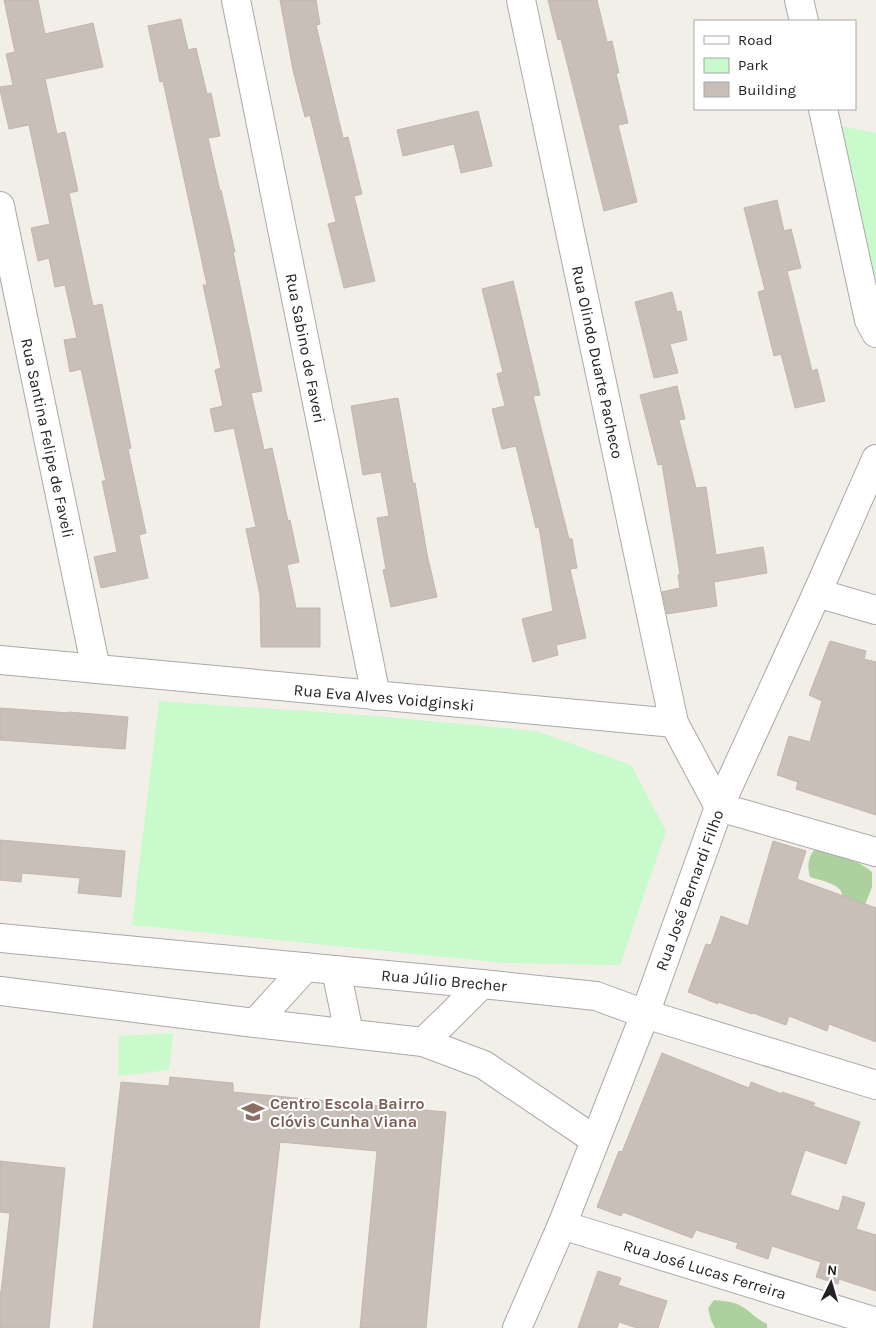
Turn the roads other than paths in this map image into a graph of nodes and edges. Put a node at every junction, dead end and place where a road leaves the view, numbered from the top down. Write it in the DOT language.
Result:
graph roads {
  1 [pos="236,0"];
  2 [pos="521,0"];
  3 [pos="800,0"];
  4 [pos="804,20"];
  5 [pos="823,110"];
  6 [pos="0,206"];
  7 [pos="876,333"];
  8 [pos="876,459"];
  9 [pos="817,593"];
  10 [pos="876,610"];
  11 [pos="0,660"];
  12 [pos="96,669"];
  13 [pos="376,696"];
  14 [pos="674,723"];
  15 [pos="719,807"];
  16 [pos="876,852"];
  17 [pos="0,938"];
  18 [pos="306,967"];
  19 [pos="336,970"];
  20 [pos="482,984"];
  21 [pos="0,991"];
  22 [pos="645,1014"];
  23 [pos="255,1023"];
  24 [pos="349,1033"];
  25 [pos="423,1042"];
  26 [pos="876,1085"];
  27 [pos="595,1140"];
  28 [pos="562,1225"];
  29 [pos="876,1322"];
  30 [pos="517,1328"];
  1 -- 13 [label="street, Rua Sabino de Faveri"];
  2 -- 14 [label="street, Rua Olindo Duarte Pacheco"];
  3 -- 4 [label="street"];
  5 -- 7 [label="street"];
  6 -- 12 [label="street, Rua Santina Felipe de Faveli"];
  8 -- 9 [label="street, Rua José Bernardi Filho"];
  9 -- 10 [label="street"];
  9 -- 15 [label="street, Rua José Bernardi Filho"];
  11 -- 12 [label="street, Rua Eva Alves Voidginski"];
  12 -- 13 [label="street, Rua Eva Alves Voidginski"];
  13 -- 14 [label="street, Rua Eva Alves Voidginski"];
  14 -- 15 [label="street"];
  15 -- 16 [label="street"];
  15 -- 22 [label="street, Rua José Bernardi Filho"];
  17 -- 18 [label="street, Rua Júlio Brecher"];
  18 -- 19 [label="street, Rua Júlio Brecher"];
  18 -- 23 [label="street"];
  19 -- 20 [label="street, Rua Júlio Brecher"];
  19 -- 24 [label="street"];
  20 -- 22 [label="street, Rua Júlio Brecher"];
  20 -- 25 [label="street"];
  21 -- 23 [label="street"];
  22 -- 26 [label="street, Rua Júlio Brecher"];
  22 -- 27 [label="street, Rua José Bernardi Filho"];
  23 -- 24 [label="street"];
  24 -- 25 [label="street"];
  25 -- 27 [label="street"];
  27 -- 28 [label="street, Rua José Bernardi Filho"];
  28 -- 29 [label="street, Rua José Lucas Ferreira"];
  28 -- 30 [label="street, Rua José Bernardi Filho"];
}
